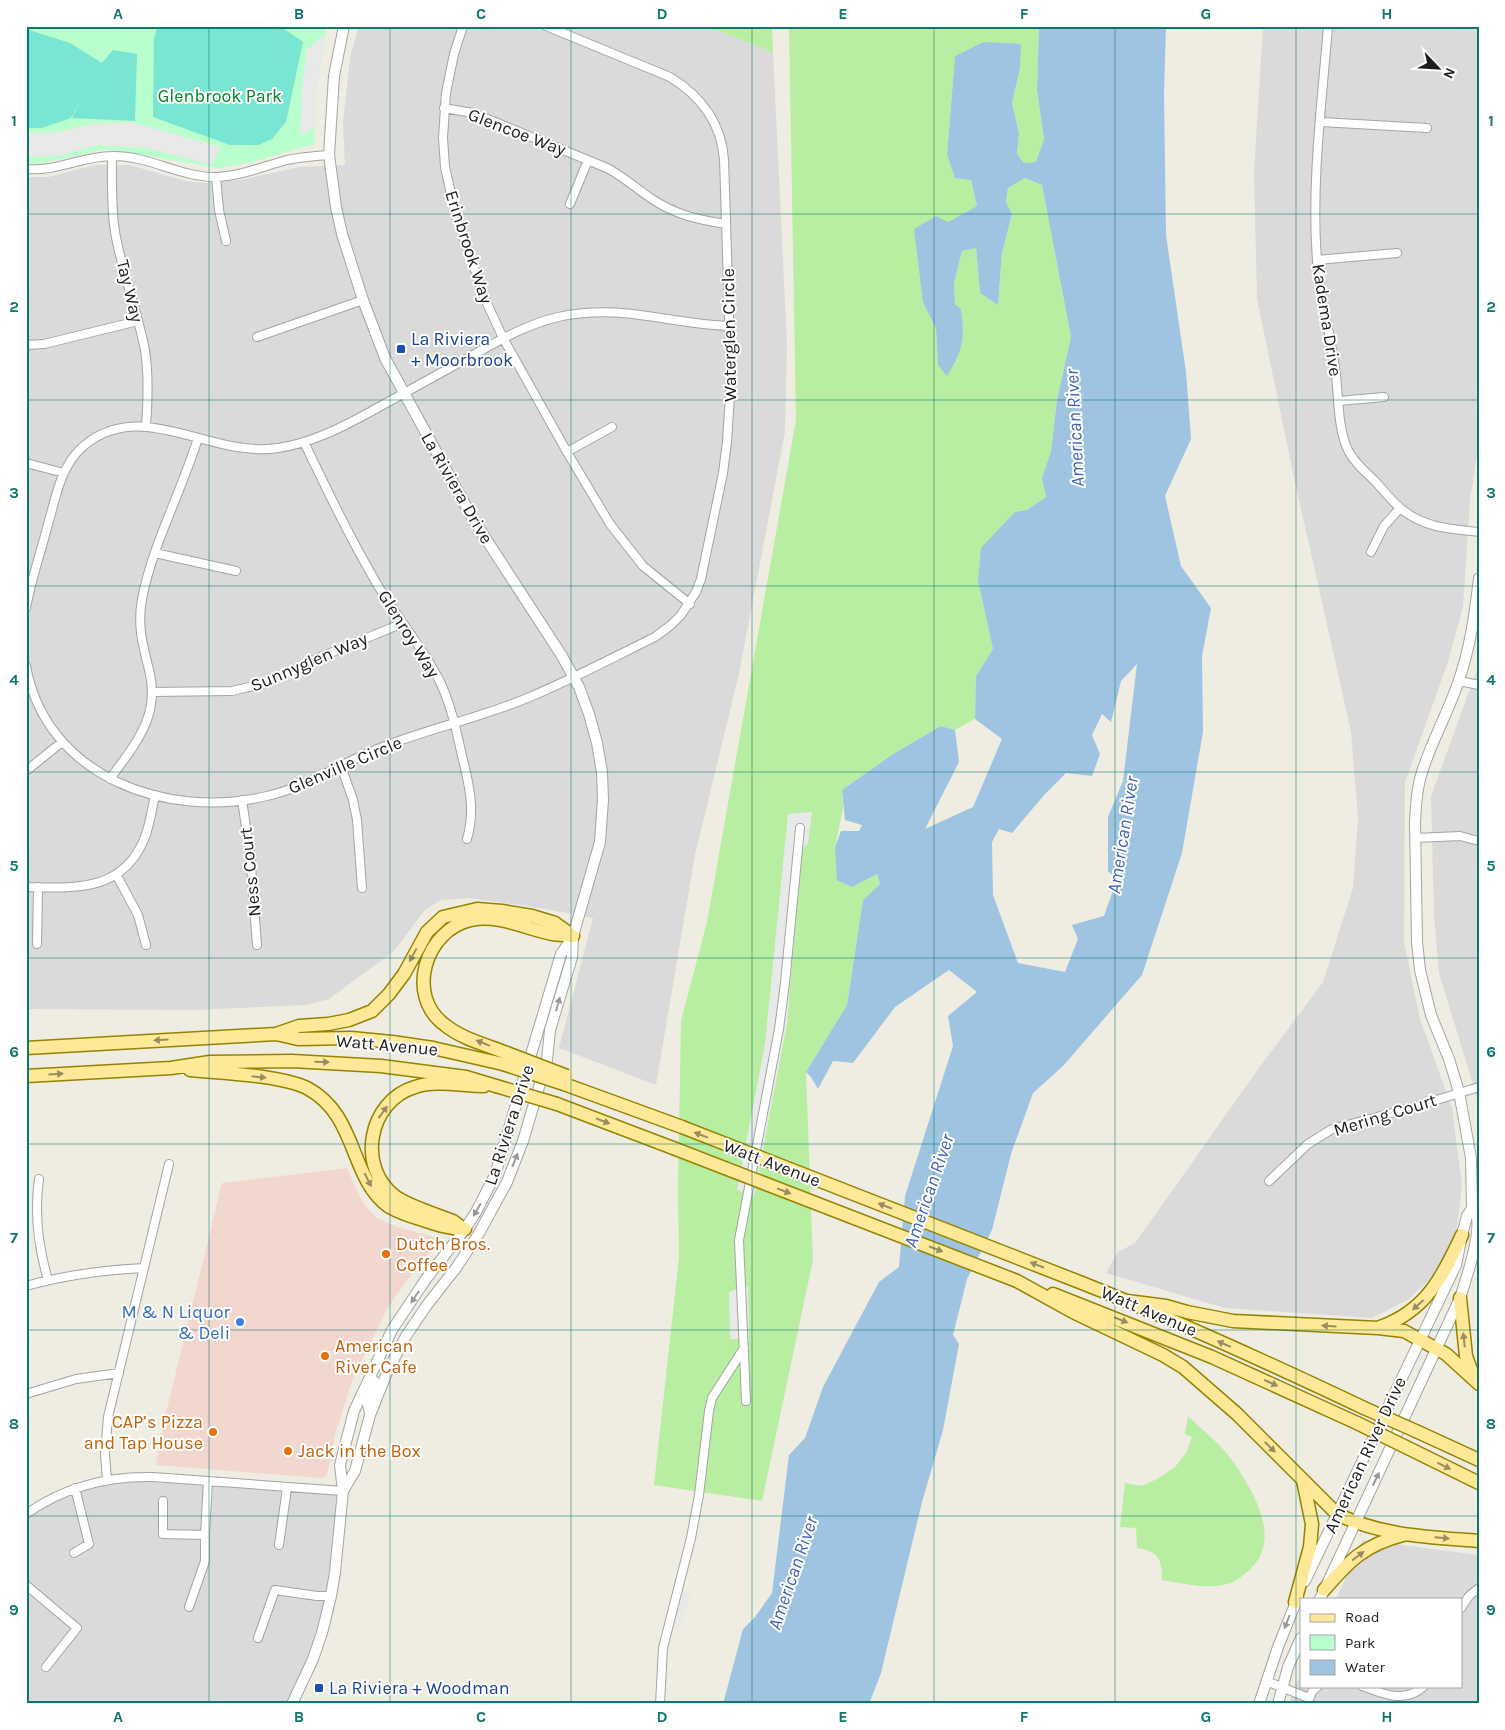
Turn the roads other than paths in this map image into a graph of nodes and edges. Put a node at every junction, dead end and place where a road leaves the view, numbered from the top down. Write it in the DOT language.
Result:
graph roads {
  1 [pos="344,26"];
  2 [pos="463,26"];
  3 [pos="546,26"];
  4 [pos="1328,26"];
  5 [pos="444,108"];
  6 [pos="1321,122"];
  7 [pos="1427,128"];
  8 [pos="112,156"];
  9 [pos="329,156"];
  10 [pos="588,160"];
  11 [pos="26,169"];
  12 [pos="216,177"];
  13 [pos="570,204"];
  14 [pos="726,224"];
  15 [pos="226,241"];
  16 [pos="1397,253"];
  17 [pos="1317,260"];
  18 [pos="363,300"];
  19 [pos="138,321"];
  20 [pos="730,326"];
  21 [pos="257,337"];
  22 [pos="503,338"];
  23 [pos="26,345"];
  24 [pos="404,394"];
  25 [pos="1384,397"];
  26 [pos="1339,401"];
  27 [pos="146,426"];
  28 [pos="612,427"];
  29 [pos="198,438"];
  30 [pos="304,442"];
  31 [pos="566,452"];
  32 [pos="26,463"];
  33 [pos="64,473"];
  34 [pos="1400,508"];
  35 [pos="1479,532"];
  36 [pos="1371,552"];
  37 [pos="155,553"];
  38 [pos="236,571"];
  39 [pos="30,574"];
  40 [pos="1479,578"];
  41 [pos="690,604"];
  42 [pos="26,608"];
  43 [pos="403,623"];
  44 [pos="26,666"];
  45 [pos="574,677"];
  46 [pos="1459,681"];
  47 [pos="1479,685"];
  48 [pos="152,692"];
  49 [pos="454,723"];
  50 [pos="62,742"];
  51 [pos="341,766"];
  52 [pos="26,771"];
  53 [pos="110,779"];
  54 [pos="155,795"];
  55 [pos="242,800"];
  56 [pos="800,828"];
  57 [pos="467,838"];
  58 [pos="1415,838"];
  59 [pos="1479,841"];
  60 [pos="116,874"];
  61 [pos="26,887"];
  62 [pos="38,887"];
  63 [pos="362,888"];
  64 [pos="573,936"];
  65 [pos="37,944"];
  66 [pos="257,945"];
  67 [pos="146,946"];
  68 [pos="276,1034"];
  69 [pos="26,1048"];
  70 [pos="505,1059"];
  71 [pos="171,1068"];
  72 [pos="26,1076"];
  73 [pos="496,1086"];
  74 [pos="1479,1087"];
  75 [pos="1459,1092"];
  76 [pos="169,1164"];
  77 [pos="39,1179"];
  78 [pos="1269,1181"];
  79 [pos="1472,1208"];
  80 [pos="465,1230"];
  81 [pos="1462,1235"];
  82 [pos="144,1268"];
  83 [pos="48,1280"];
  84 [pos="26,1286"];
  85 [pos="1460,1298"];
  86 [pos="1127,1301"];
  87 [pos="1074,1307"];
  88 [pos="1378,1328"];
  89 [pos="1420,1338"];
  90 [pos="744,1348"];
  91 [pos="1437,1349"];
  92 [pos="380,1354"];
  93 [pos="119,1372"];
  94 [pos="1477,1382"];
  95 [pos="26,1394"];
  96 [pos="746,1400"];
  97 [pos="370,1414"];
  98 [pos="1479,1460"];
  99 [pos="108,1480"];
  100 [pos="1303,1480"];
  101 [pos="208,1481"];
  102 [pos="1479,1483"];
  103 [pos="75,1488"];
  104 [pos="287,1488"];
  105 [pos="343,1491"];
  106 [pos="163,1501"];
  107 [pos="26,1514"];
  108 [pos="1337,1514"];
  109 [pos="1356,1523"];
  110 [pos="205,1534"];
  111 [pos="1406,1535"];
  112 [pos="1479,1541"];
  113 [pos="279,1545"];
  114 [pos="74,1553"];
  115 [pos="26,1584"];
  116 [pos="1479,1588"];
  117 [pos="1322,1594"];
  118 [pos="331,1596"];
  119 [pos="1295,1602"];
  120 [pos="1462,1606"];
  121 [pos="189,1607"];
  122 [pos="258,1638"];
  123 [pos="1300,1640"];
  124 [pos="46,1667"];
  125 [pos="1266,1681"];
  126 [pos="1282,1688"];
  127 [pos="1316,1688"];
  128 [pos="1368,1688"];
  129 [pos="1421,1688"];
  130 [pos="1308,1701"];
  131 [pos="292,1704"];
  132 [pos="660,1704"];
  133 [pos="1259,1704"];
  134 [pos="1278,1704"];
  1 -- 9 [label="street, La Riviera Drive"];
  2 -- 5 [label="street, Erinbrook Way"];
  3 -- 14 [label="street, Waterglen Circle"];
  4 -- 6 [label="street, Kadema Drive"];
  5 -- 10 [label="street, Glencoe Way"];
  5 -- 22 [label="street, Erinbrook Way"];
  6 -- 7 [label="street"];
  6 -- 17 [label="street, Kadema Drive"];
  8 -- 11 [label="street"];
  8 -- 12 [label="street"];
  8 -- 19 [label="street, Tay Way"];
  9 -- 12 [label="street"];
  9 -- 18 [label="street, La Riviera Drive"];
  10 -- 13 [label="street, Glencoe Way"];
  10 -- 14 [label="street, Glencoe Way"];
  12 -- 15 [label="street"];
  14 -- 20 [label="street, Waterglen Circle"];
  16 -- 17 [label="street"];
  17 -- 26 [label="street, Kadema Drive"];
  18 -- 21 [label="street"];
  18 -- 24 [label="street, La Riviera Drive"];
  19 -- 23 [label="street"];
  19 -- 27 [label="street, Tay Way"];
  20 -- 22 [label="street"];
  20 -- 41 [label="street, Waterglen Circle"];
  22 -- 24 [label="street"];
  22 -- 31 [label="street, Erinbrook Way"];
  24 -- 30 [label="street"];
  24 -- 45 [label="street, La Riviera Drive"];
  25 -- 26 [label="street"];
  26 -- 34 [label="street, Kadema Drive"];
  27 -- 29 [label="street"];
  27 -- 33 [label="street"];
  28 -- 31 [label="street"];
  29 -- 30 [label="street"];
  29 -- 37 [label="street"];
  30 -- 43 [label="street, Glenroy Way"];
  31 -- 41 [label="street, Erinbrook Way"];
  32 -- 33 [label="street"];
  33 -- 39 [label="street"];
  34 -- 35 [label="street, Kadema Drive"];
  34 -- 36 [label="street"];
  37 -- 38 [label="street"];
  37 -- 48 [label="street"];
  39 -- 42 [label="street"];
  40 -- 46 [label="street, American River Drive"];
  41 -- 45 [label="street, Waterglen Circle"];
  43 -- 48 [label="street, Sunnyglen Way"];
  43 -- 49 [label="street, Glenroy Way"];
  44 -- 50 [label="street, Glenville Circle"];
  45 -- 49 [label="street, Glenville Circle"];
  45 -- 64 [label="street, La Riviera Drive"];
  46 -- 47 [label="street"];
  46 -- 58 [label="street, American River Drive"];
  48 -- 53 [label="street"];
  49 -- 51 [label="street, Glenville Circle"];
  49 -- 57 [label="street, Glenroy Way"];
  50 -- 52 [label="street"];
  50 -- 53 [label="street, Glenville Circle"];
  51 -- 55 [label="street, Glenville Circle"];
  51 -- 63 [label="street"];
  53 -- 54 [label="street, Glenville Circle"];
  54 -- 55 [label="street, Glenville Circle"];
  54 -- 60 [label="street"];
  55 -- 66 [label="street, Ness Court"];
  56 -- 90 [label="street"];
  58 -- 59 [label="street"];
  58 -- 75 [label="street, American River Drive"];
  60 -- 62 [label="street"];
  60 -- 67 [label="street"];
  61 -- 62 [label="street"];
  62 -- 65 [label="street"];
  64 -- 68 [label="main road, one-way"];
  70 -- 64 [label="main road, one-way"];
  64 -- 80 [label="street, La Riviera Drive, one-way"];
  97 -- 64 [label="street, La Riviera Drive, one-way"];
  68 -- 69 [label="main road, Watt Avenue, one-way"];
  68 -- 70 [label="main road, Watt Avenue"];
  86 -- 70 [label="main road, Watt Avenue, one-way, bridge"];
  72 -- 71 [label="main road, Watt Avenue, one-way"];
  71 -- 73 [label="main road, Watt Avenue, one-way"];
  71 -- 80 [label="main road, one-way"];
  80 -- 73 [label="main road, one-way"];
  73 -- 87 [label="main road, Watt Avenue, one-way, bridge"];
  74 -- 75 [label="street, Mering Court"];
  75 -- 78 [label="street, Mering Court"];
  75 -- 79 [label="street, American River Drive"];
  76 -- 82 [label="street"];
  77 -- 83 [label="street"];
  79 -- 81 [label="street, American River Drive"];
  79 -- 85 [label="street, American River Drive"];
  80 -- 92 [label="street, La Riviera Drive, one-way"];
  81 -- 88 [label="main road, one-way"];
  81 -- 89 [label="street, American River Drive"];
  82 -- 83 [label="street"];
  82 -- 93 [label="street"];
  83 -- 84 [label="street"];
  85 -- 91 [label="street, American River Drive"];
  94 -- 85 [label="main road, one-way"];
  88 -- 86 [label="main road, one-way"];
  98 -- 86 [label="main road, Watt Avenue, one-way, bridge"];
  87 -- 100 [label="main road, one-way"];
  87 -- 102 [label="main road, Watt Avenue, one-way, bridge"];
  88 -- 89 [label="main road"];
  89 -- 91 [label="main road"];
  89 -- 108 [label="street, American River Drive"];
  90 -- 96 [label="street"];
  90 -- 132 [label="street"];
  91 -- 94 [label="main road"];
  109 -- 91 [label="street, American River Drive, one-way"];
  92 -- 97 [label="street"];
  92 -- 105 [label="street, La Riviera Drive"];
  93 -- 95 [label="street"];
  93 -- 99 [label="street"];
  97 -- 105 [label="street, La Riviera Drive"];
  99 -- 101 [label="street"];
  99 -- 103 [label="street"];
  100 -- 108 [label="main road"];
  100 -- 119 [label="main road"];
  101 -- 104 [label="street"];
  101 -- 110 [label="street"];
  103 -- 107 [label="street"];
  103 -- 114 [label="street"];
  104 -- 105 [label="street"];
  104 -- 113 [label="street"];
  105 -- 118 [label="street, La Riviera Drive"];
  106 -- 110 [label="street"];
  108 -- 109 [label="main road"];
  108 -- 119 [label="street, American River Drive"];
  109 -- 111 [label="main road"];
  109 -- 117 [label="street, American River Drive"];
  110 -- 121 [label="street"];
  111 -- 112 [label="main road, one-way"];
  117 -- 111 [label="main road, one-way"];
  115 -- 124 [label="street"];
  116 -- 120 [label="street"];
  118 -- 122 [label="street"];
  118 -- 131 [label="street, La Riviera Drive"];
  119 -- 125 [label="street, American River Drive, one-way"];
  123 -- 126 [label="street"];
  125 -- 126 [label="street"];
  125 -- 133 [label="street, American River Drive"];
  126 -- 130 [label="street"];
  126 -- 134 [label="street"];
  127 -- 130 [label="street"];
  128 -- 129 [label="street"];
}
